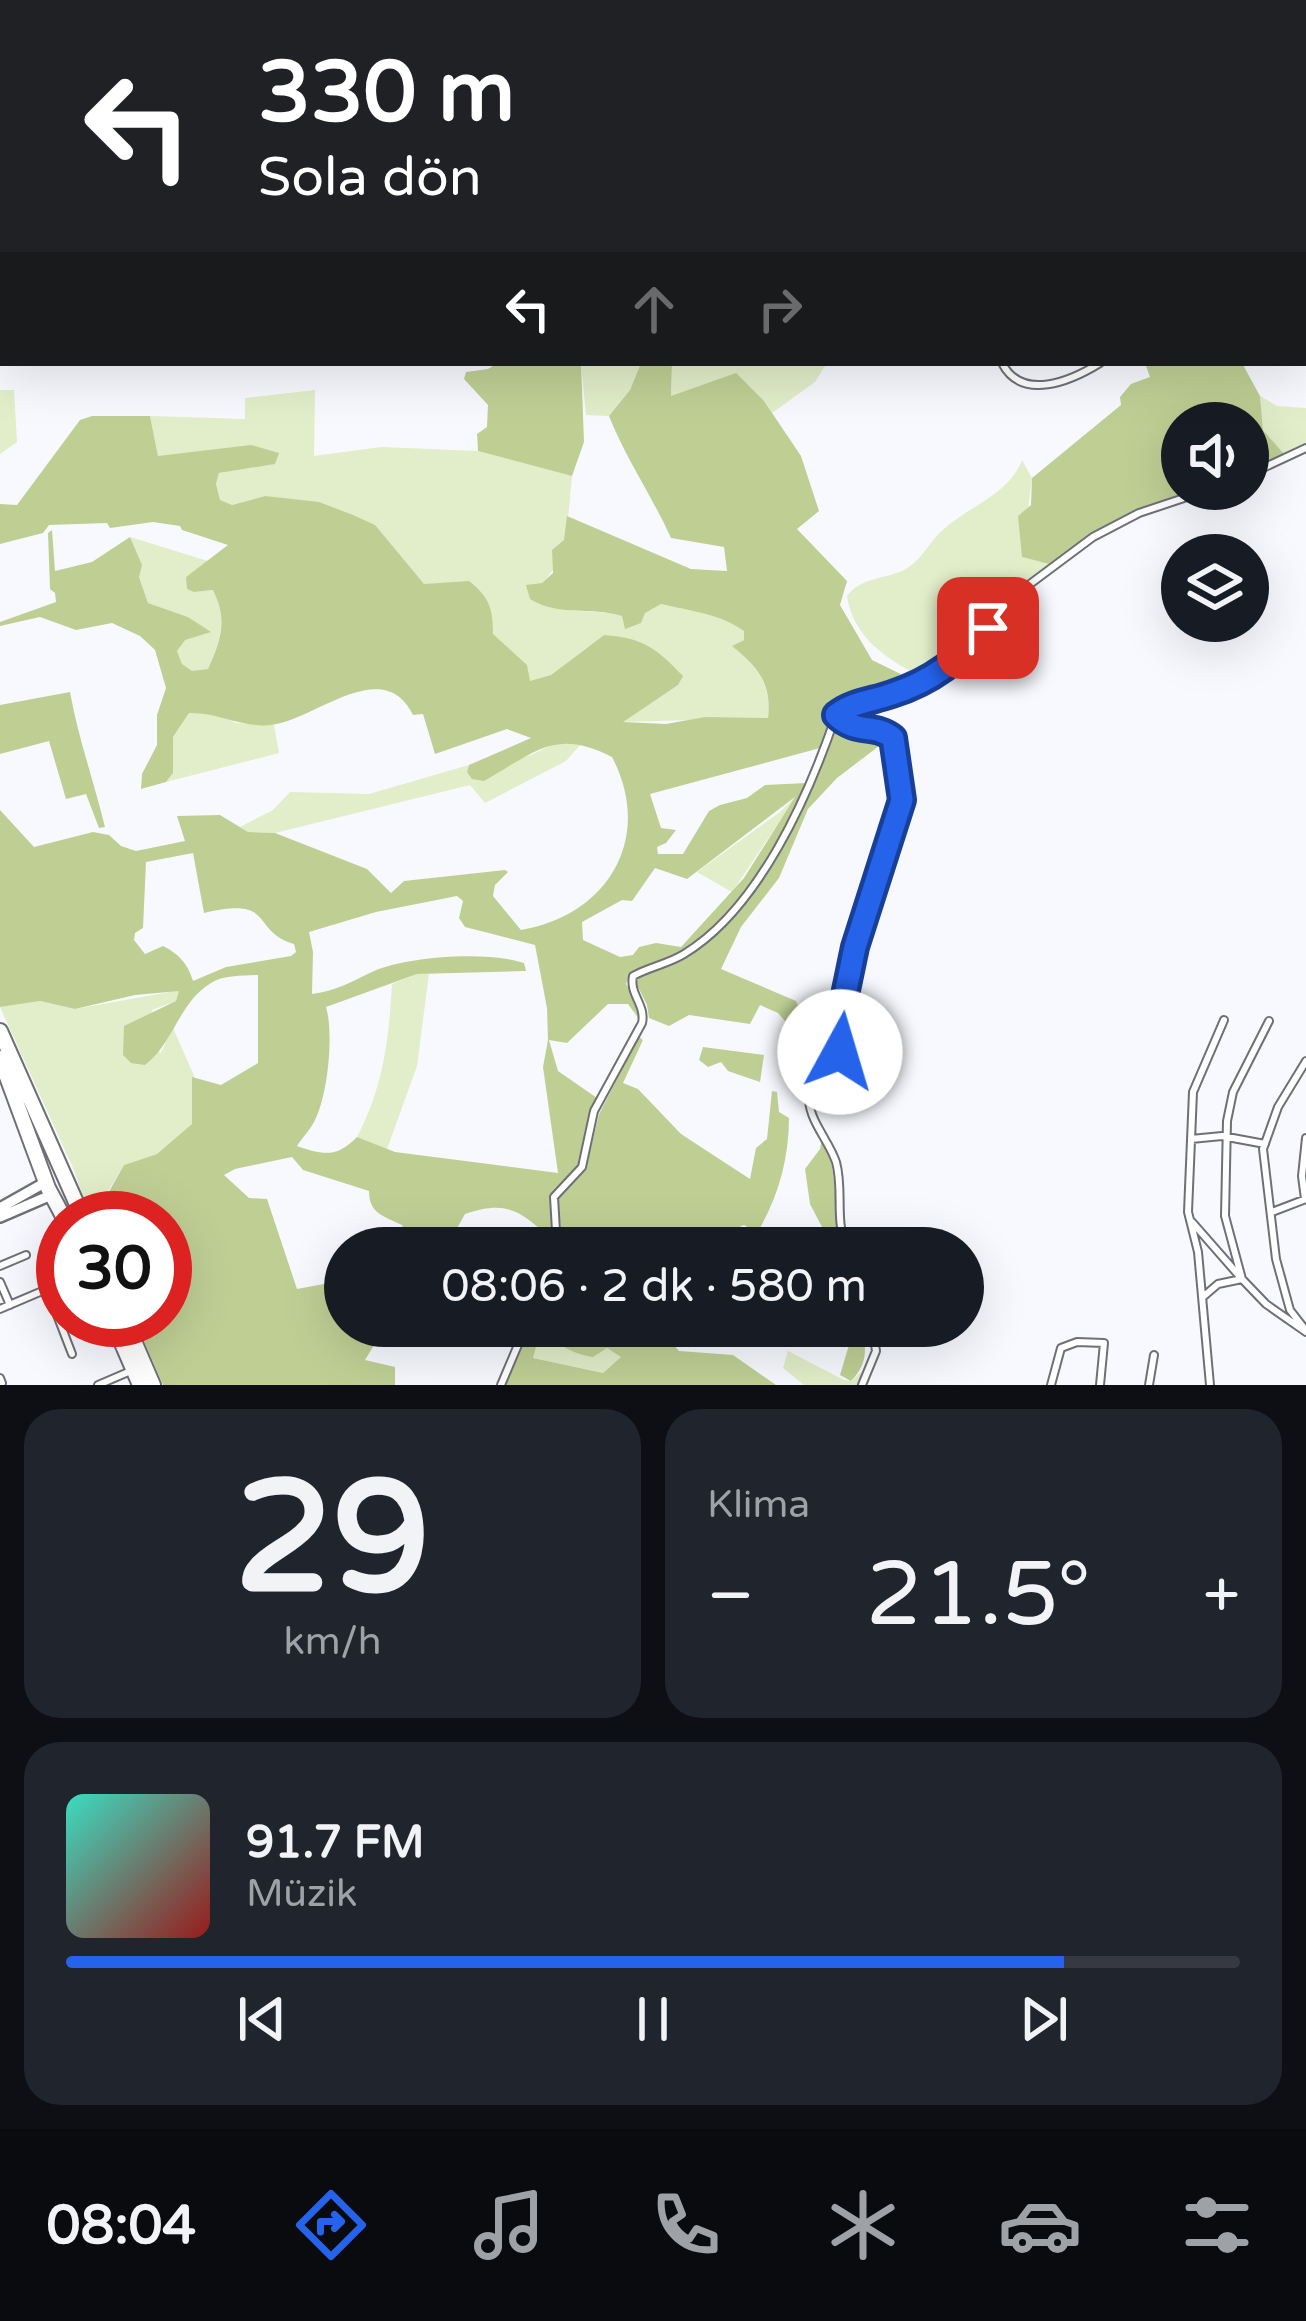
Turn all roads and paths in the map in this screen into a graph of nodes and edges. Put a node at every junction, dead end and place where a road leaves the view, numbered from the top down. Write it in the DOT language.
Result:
graph roads {
  1 [pos="1005,366"];
  2 [pos="1094,366"];
  3 [pos="1306,448"];
  4 [pos="1269,465"];
  5 [pos="1161,506"];
  6 [pos="836,715"];
  7 [pos="1225,1020"];
  8 [pos="1269,1022"];
  9 [pos="0,1031"];
  10 [pos="0,1058"];
  11 [pos="1306,1061"];
  12 [pos="1226,1137"];
  13 [pos="1306,1138"];
  14 [pos="1191,1139"];
  15 [pos="1264,1144"];
  16 [pos="68,1179"];
  17 [pos="48,1188"];
  18 [pos="50,1191"];
  19 [pos="73,1191"];
  20 [pos="1306,1199"];
  21 [pos="0,1212"];
  22 [pos="1272,1212"];
  23 [pos="1190,1220"];
  24 [pos="555,1227"];
  25 [pos="840,1227"];
  26 [pos="26,1255"];
  27 [pos="0,1266"];
  28 [pos="1242,1279"];
  29 [pos="0,1282"];
  30 [pos="1202,1298"];
  31 [pos="10,1305"];
  32 [pos="0,1309"];
  33 [pos="1306,1331"];
  34 [pos="124,1347"];
  35 [pos="136,1347"];
  36 [pos="517,1347"];
  37 [pos="875,1347"];
  38 [pos="72,1354"];
  39 [pos="1154,1355"];
  40 [pos="137,1378"];
  41 [pos="98,1385"];
  42 [pos="154,1385"];
  43 [pos="501,1385"];
  44 [pos="862,1385"];
  45 [pos="1052,1385"];
  46 [pos="1100,1385"];
  47 [pos="1149,1385"];
  48 [pos="1210,1385"];
  1 -- 2 [label="street"];
  3 -- 4 [label="street"];
  5 -- 6 [label="street"];
  6 -- 24 [label="street"];
  6 -- 25 [label="street"];
  7 -- 14 [label="street"];
  8 -- 12 [label="street"];
  9 -- 16 [label="highway"];
  10 -- 17 [label="highway"];
  11 -- 15 [label="street"];
  12 -- 14 [label="street"];
  12 -- 15 [label="street"];
  12 -- 28 [label="street"];
  13 -- 20 [label="street"];
  14 -- 23 [label="street"];
  15 -- 22 [label="street"];
  16 -- 17 [label="highway"];
  16 -- 19 [label="highway"];
  17 -- 18 [label="highway"];
  17 -- 21 [label="street"];
  20 -- 22 [label="street"];
  22 -- 33 [label="street"];
  23 -- 28 [label="street"];
  23 -- 30 [label="street"];
  26 -- 27 [label="street"];
  28 -- 30 [label="street"];
  28 -- 33 [label="street"];
  29 -- 31 [label="street"];
  30 -- 48 [label="street"];
  31 -- 32 [label="street"];
  31 -- 38 [label="street"];
  34 -- 40 [label="highway"];
  35 -- 42 [label="highway"];
  36 -- 43 [label="street"];
  37 -- 44 [label="street"];
  39 -- 47 [label="street"];
  40 -- 41 [label="street"];
  45 -- 46 [label="street"];
}
